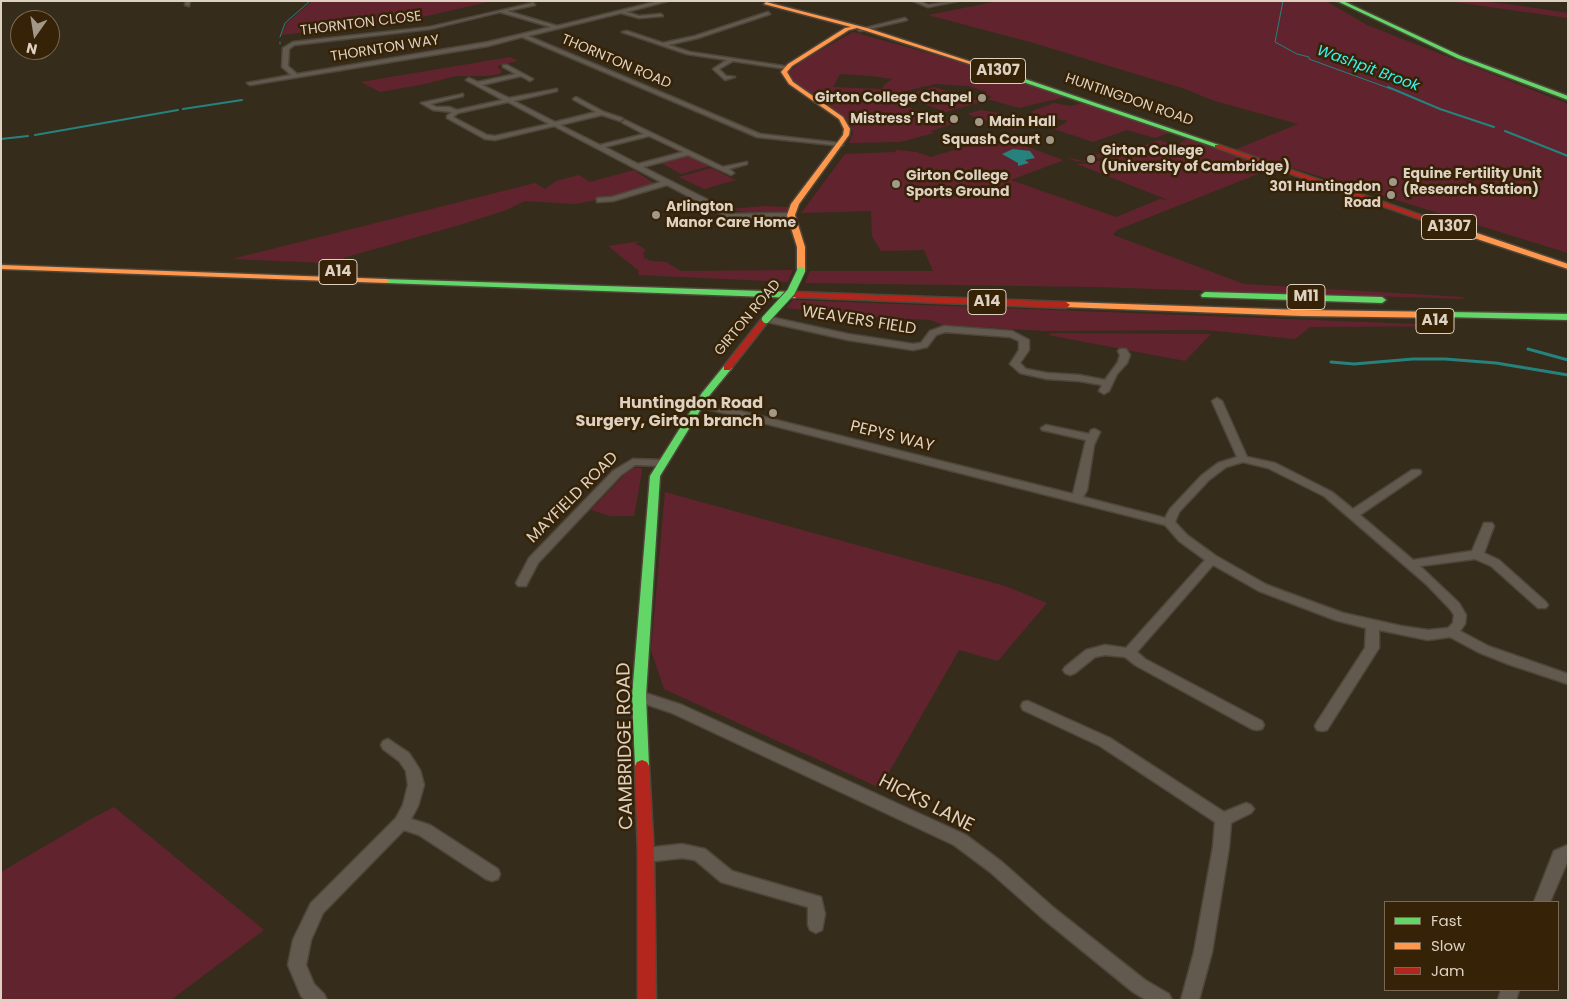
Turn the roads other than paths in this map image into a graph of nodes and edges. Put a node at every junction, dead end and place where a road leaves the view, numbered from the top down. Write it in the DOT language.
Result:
graph roads {
  1 [pos="666,1"];
  2 [pos="915,1"];
  3 [pos="956,1"];
  4 [pos="1339,1"];
  5 [pos="1348,1"];
  6 [pos="533,4"];
  7 [pos="766,6"];
  8 [pos="500,11"];
  9 [pos="622,12"];
  10 [pos="661,15"];
  11 [pos="887,15"];
  12 [pos="557,28"];
  13 [pos="858,29"];
  14 [pos="618,33"];
  15 [pos="524,36"];
  16 [pos="662,44"];
  17 [pos="731,60"];
  18 [pos="505,66"];
  19 [pos="787,67"];
  20 [pos="295,75"];
  21 [pos="520,75"];
  22 [pos="732,77"];
  23 [pos="469,80"];
  24 [pos="530,80"];
  25 [pos="250,83"];
  26 [pos="478,84"];
  27 [pos="548,87"];
  28 [pos="1568,94"];
  29 [pos="461,95"];
  30 [pos="1568,98"];
  31 [pos="576,99"];
  32 [pos="510,100"];
  33 [pos="456,112"];
  34 [pos="602,112"];
  35 [pos="556,125"];
  36 [pos="650,134"];
  37 [pos="840,145"];
  38 [pos="598,147"];
  39 [pos="688,152"];
  40 [pos="745,163"];
  41 [pos="636,167"];
  42 [pos="723,169"];
  43 [pos="731,173"];
  44 [pos="665,183"];
  45 [pos="600,200"];
  46 [pos="1394,206"];
  47 [pos="791,216"];
  48 [pos="669,219"];
  49 [pos="681,224"];
  50 [pos="1,260"];
  51 [pos="1568,262"];
  52 [pos="1,267"];
  53 [pos="1568,267"];
  54 [pos="1104,295"];
  55 [pos="1197,295"];
  56 [pos="1045,298"];
  57 [pos="1397,300"];
  58 [pos="1568,310"];
  59 [pos="1302,313"];
  60 [pos="1568,317"];
  61 [pos="766,319"];
  62 [pos="1568,326"];
  63 [pos="1123,351"];
  64 [pos="1216,401"];
  65 [pos="700,404"];
  66 [pos="1046,428"];
  67 [pos="1243,458"];
  68 [pos="663,463"];
  69 [pos="1416,472"];
  70 [pos="653,491"];
  71 [pos="1076,500"];
  72 [pos="1354,514"];
  73 [pos="1169,522"];
  74 [pos="1488,526"];
  75 [pos="1477,555"];
  76 [pos="1212,559"];
  77 [pos="1410,564"];
  78 [pos="522,583"];
  79 [pos="1542,605"];
  80 [pos="1373,625"];
  81 [pos="1452,632"];
  82 [pos="1129,653"];
  83 [pos="1070,670"];
  84 [pos="1568,679"];
  85 [pos="639,696"];
  86 [pos="1028,706"];
  87 [pos="1257,725"];
  88 [pos="1322,726"];
  89 [pos="388,745"];
  90 [pos="1246,809"];
  91 [pos="1223,819"];
  92 [pos="402,823"];
  93 [pos="1568,852"];
  94 [pos="646,855"];
  95 [pos="492,874"];
  96 [pos="1542,901"];
  97 [pos="816,924"];
  98 [pos="318,1000"];
  99 [pos="647,1000"];
  100 [pos="1163,1000"];
  101 [pos="1190,1000"];
  1 -- 9 [label="street, THORNTON ROAD"];
  2 -- 3 [label="street"];
  4 -- 30 [label="main road"];
  5 -- 28 [label="main road"];
  6 -- 8 [label="street, THORNTON CLOSE"];
  7 -- 13 [label="main road, HUNTINGDON ROAD / A1307"];
  7 -- 16 [label="street"];
  8 -- 12 [label="street, THORNTON CLOSE"];
  8 -- 20 [label="street, THORNTON CLOSE"];
  9 -- 10 [label="street"];
  9 -- 12 [label="street, THORNTON ROAD"];
  11 -- 13 [label="street"];
  12 -- 15 [label="street, THORNTON ROAD"];
  13 -- 19 [label="main road"];
  13 -- 46 [label="main road, HUNTINGDON ROAD / A1307"];
  14 -- 16 [label="street"];
  15 -- 20 [label="street, THORNTON WAY"];
  15 -- 37 [label="street, THORNTON ROAD"];
  16 -- 17 [label="street"];
  17 -- 19 [label="street"];
  17 -- 22 [label="street"];
  18 -- 21 [label="street"];
  19 -- 37 [label="main road"];
  20 -- 25 [label="street, THORNTON WAY"];
  21 -- 24 [label="street"];
  21 -- 26 [label="street"];
  23 -- 26 [label="street"];
  26 -- 32 [label="street"];
  27 -- 32 [label="street"];
  29 -- 33 [label="street"];
  31 -- 34 [label="street"];
  32 -- 33 [label="street"];
  32 -- 35 [label="street"];
  33 -- 35 [label="street"];
  34 -- 35 [label="street"];
  34 -- 36 [label="street"];
  35 -- 38 [label="street"];
  36 -- 38 [label="street"];
  36 -- 39 [label="street"];
  37 -- 47 [label="main road"];
  38 -- 41 [label="street"];
  39 -- 41 [label="street"];
  39 -- 42 [label="street"];
  40 -- 42 [label="street"];
  41 -- 44 [label="street"];
  42 -- 43 [label="street"];
  44 -- 45 [label="street"];
  44 -- 47 [label="street"];
  46 -- 51 [label="main road, HUNTINGDON ROAD / A1307"];
  46 -- 53 [label="main road, HUNTINGDON ROAD / A1307"];
  47 -- 61 [label="main road, GIRTON ROAD, bridge"];
  48 -- 49 [label="street"];
  50 -- 56 [label="main road, A14"];
  52 -- 59 [label="main road, A14"];
  54 -- 56 [label="main road"];
  55 -- 57 [label="main road, M11"];
  56 -- 58 [label="main road, A14"];
  59 -- 60 [label="main road, A14"];
  59 -- 62 [label="main road, A14"];
  61 -- 63 [label="street, WEAVERS FIELD"];
  61 -- 65 [label="main road, GIRTON ROAD"];
  64 -- 67 [label="street"];
  65 -- 68 [label="main road, GIRTON ROAD"];
  65 -- 71 [label="street, PEPYS WAY"];
  66 -- 71 [label="street"];
  67 -- 72 [label="street"];
  67 -- 73 [label="street"];
  68 -- 70 [label="main road, GIRTON ROAD"];
  68 -- 78 [label="street, MAYFIELD ROAD"];
  69 -- 72 [label="street"];
  70 -- 85 [label="main road, CAMBRIDGE ROAD"];
  71 -- 73 [label="street, PEPYS WAY"];
  72 -- 77 [label="street"];
  73 -- 76 [label="street"];
  74 -- 75 [label="street"];
  75 -- 77 [label="street"];
  75 -- 79 [label="street"];
  76 -- 80 [label="street"];
  76 -- 82 [label="street"];
  77 -- 81 [label="street"];
  80 -- 81 [label="street"];
  80 -- 88 [label="street"];
  81 -- 84 [label="street"];
  82 -- 83 [label="street"];
  82 -- 87 [label="street"];
  85 -- 94 [label="main road, CAMBRIDGE ROAD"];
  85 -- 100 [label="street, HICKS LANE"];
  86 -- 91 [label="street"];
  89 -- 92 [label="street"];
  90 -- 91 [label="street"];
  91 -- 101 [label="street"];
  92 -- 95 [label="street"];
  92 -- 98 [label="street"];
  93 -- 96 [label="street"];
  94 -- 97 [label="street"];
  94 -- 99 [label="main road, CAMBRIDGE ROAD"];
}
